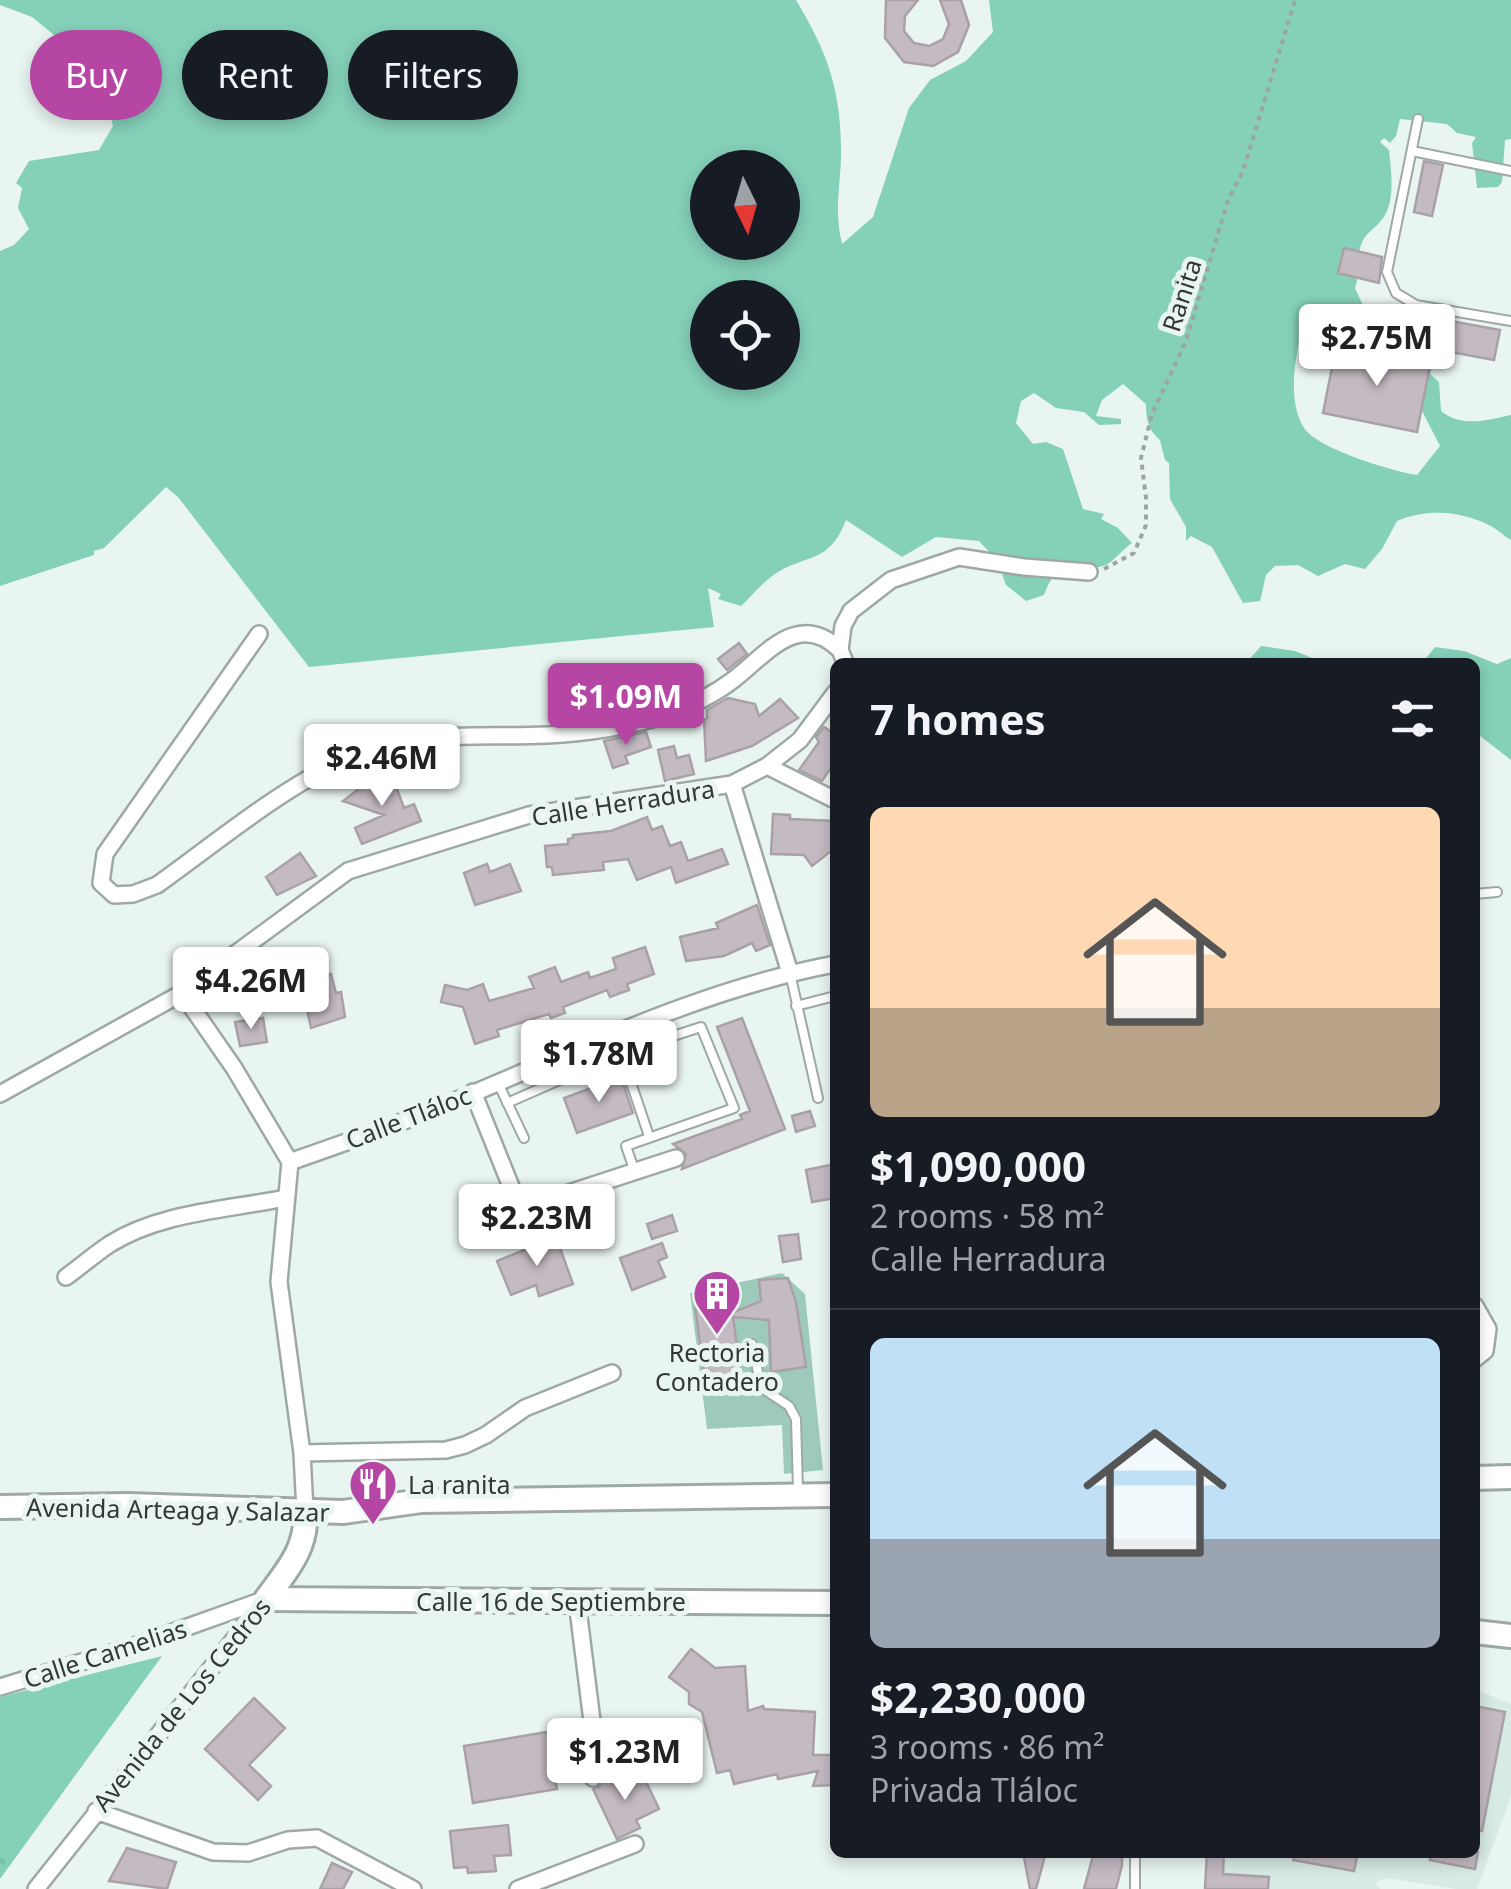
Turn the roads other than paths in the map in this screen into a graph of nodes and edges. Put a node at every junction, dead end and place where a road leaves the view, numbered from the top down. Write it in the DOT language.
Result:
graph roads {
  1 [pos="1418,119"];
  2 [pos="1412,151"];
  3 [pos="1511,171"];
  4 [pos="1511,322"];
  5 [pos="1089,572"];
  6 [pos="259,634"];
  7 [pos="842,656"];
  8 [pos="830,699"];
  9 [pos="767,766"];
  10 [pos="732,784"];
  11 [pos="830,798"];
  12 [pos="1497,892"];
  13 [pos="1480,894"];
  14 [pos="830,965"];
  15 [pos="790,973"];
  16 [pos="182,993"];
  17 [pos="830,997"];
  18 [pos="691,1004"];
  19 [pos="796,1006"];
  20 [pos="701,1027"];
  21 [pos="621,1052"];
  22 [pos="497,1082"];
  23 [pos="473,1092"];
  24 [pos="0,1094"];
  25 [pos="818,1098"];
  26 [pos="507,1104"];
  27 [pos="649,1136"];
  28 [pos="524,1138"];
  29 [pos="676,1158"];
  30 [pos="290,1162"];
  31 [pos="635,1172"];
  32 [pos="284,1198"];
  33 [pos="66,1277"];
  34 [pos="1480,1314"];
  35 [pos="752,1344"];
  36 [pos="1480,1355"];
  37 [pos="612,1374"];
  38 [pos="302,1453"];
  39 [pos="1511,1477"];
  40 [pos="1480,1478"];
  41 [pos="830,1495"];
  42 [pos="798,1496"];
  43 [pos="0,1507"];
  44 [pos="306,1511"];
  45 [pos="266,1599"];
  46 [pos="577,1600"];
  47 [pos="830,1603"];
  48 [pos="1480,1633"];
  49 [pos="1511,1636"];
  50 [pos="0,1687"];
  51 [pos="593,1778"];
  52 [pos="96,1811"];
  53 [pos="635,1844"];
  54 [pos="1136,1858"];
  55 [pos="36,1889"];
  56 [pos="413,1889"];
  57 [pos="518,1889"];
  58 [pos="1135,1889"];
  1 -- 2 [label="lane"];
  2 -- 3 [label="lane"];
  2 -- 4 [label="lane"];
  5 -- 7 [label="street"];
  6 -- 7 [label="street"];
  8 -- 9 [label="street, Calle Herradura"];
  9 -- 10 [label="street, Calle Herradura"];
  9 -- 11 [label="street"];
  10 -- 15 [label="street"];
  10 -- 16 [label="street, Calle Herradura"];
  12 -- 13 [label="lane"];
  14 -- 15 [label="street, Calle Tláloc"];
  15 -- 18 [label="street, Calle Tláloc"];
  15 -- 19 [label="lane"];
  16 -- 24 [label="street, Calle Herradura"];
  16 -- 30 [label="street"];
  17 -- 19 [label="lane"];
  18 -- 20 [label="lane"];
  18 -- 22 [label="street, Calle Tláloc"];
  19 -- 25 [label="lane"];
  20 -- 21 [label="lane"];
  20 -- 27 [label="lane"];
  21 -- 26 [label="lane"];
  21 -- 27 [label="lane"];
  22 -- 23 [label="street, Calle Tláloc"];
  22 -- 26 [label="lane"];
  23 -- 30 [label="street, Calle Tláloc"];
  23 -- 31 [label="street"];
  26 -- 28 [label="lane"];
  27 -- 31 [label="lane"];
  29 -- 31 [label="street"];
  30 -- 32 [label="street"];
  32 -- 33 [label="street"];
  32 -- 38 [label="street"];
  34 -- 36 [label="street"];
  35 -- 42 [label="lane"];
  37 -- 38 [label="street"];
  38 -- 44 [label="street"];
  39 -- 40 [label="street"];
  41 -- 42 [label="street, Avenida Arteaga y Salazar"];
  42 -- 44 [label="street, Avenida Arteaga y Salazar"];
  43 -- 44 [label="street, Avenida Arteaga y Salazar"];
  44 -- 45 [label="street, Avenida de Los Cedros"];
  45 -- 46 [label="street, Calle 16 de Septiembre"];
  45 -- 50 [label="street, Calle Camelias"];
  45 -- 52 [label="street, Avenida de Los Cedros"];
  46 -- 47 [label="street, Calle 16 de Septiembre"];
  46 -- 51 [label="street"];
  48 -- 49 [label="street"];
  52 -- 55 [label="street, Avenida de Los Cedros"];
  52 -- 56 [label="street"];
  53 -- 57 [label="street"];
  54 -- 58 [label="lane"];
}
